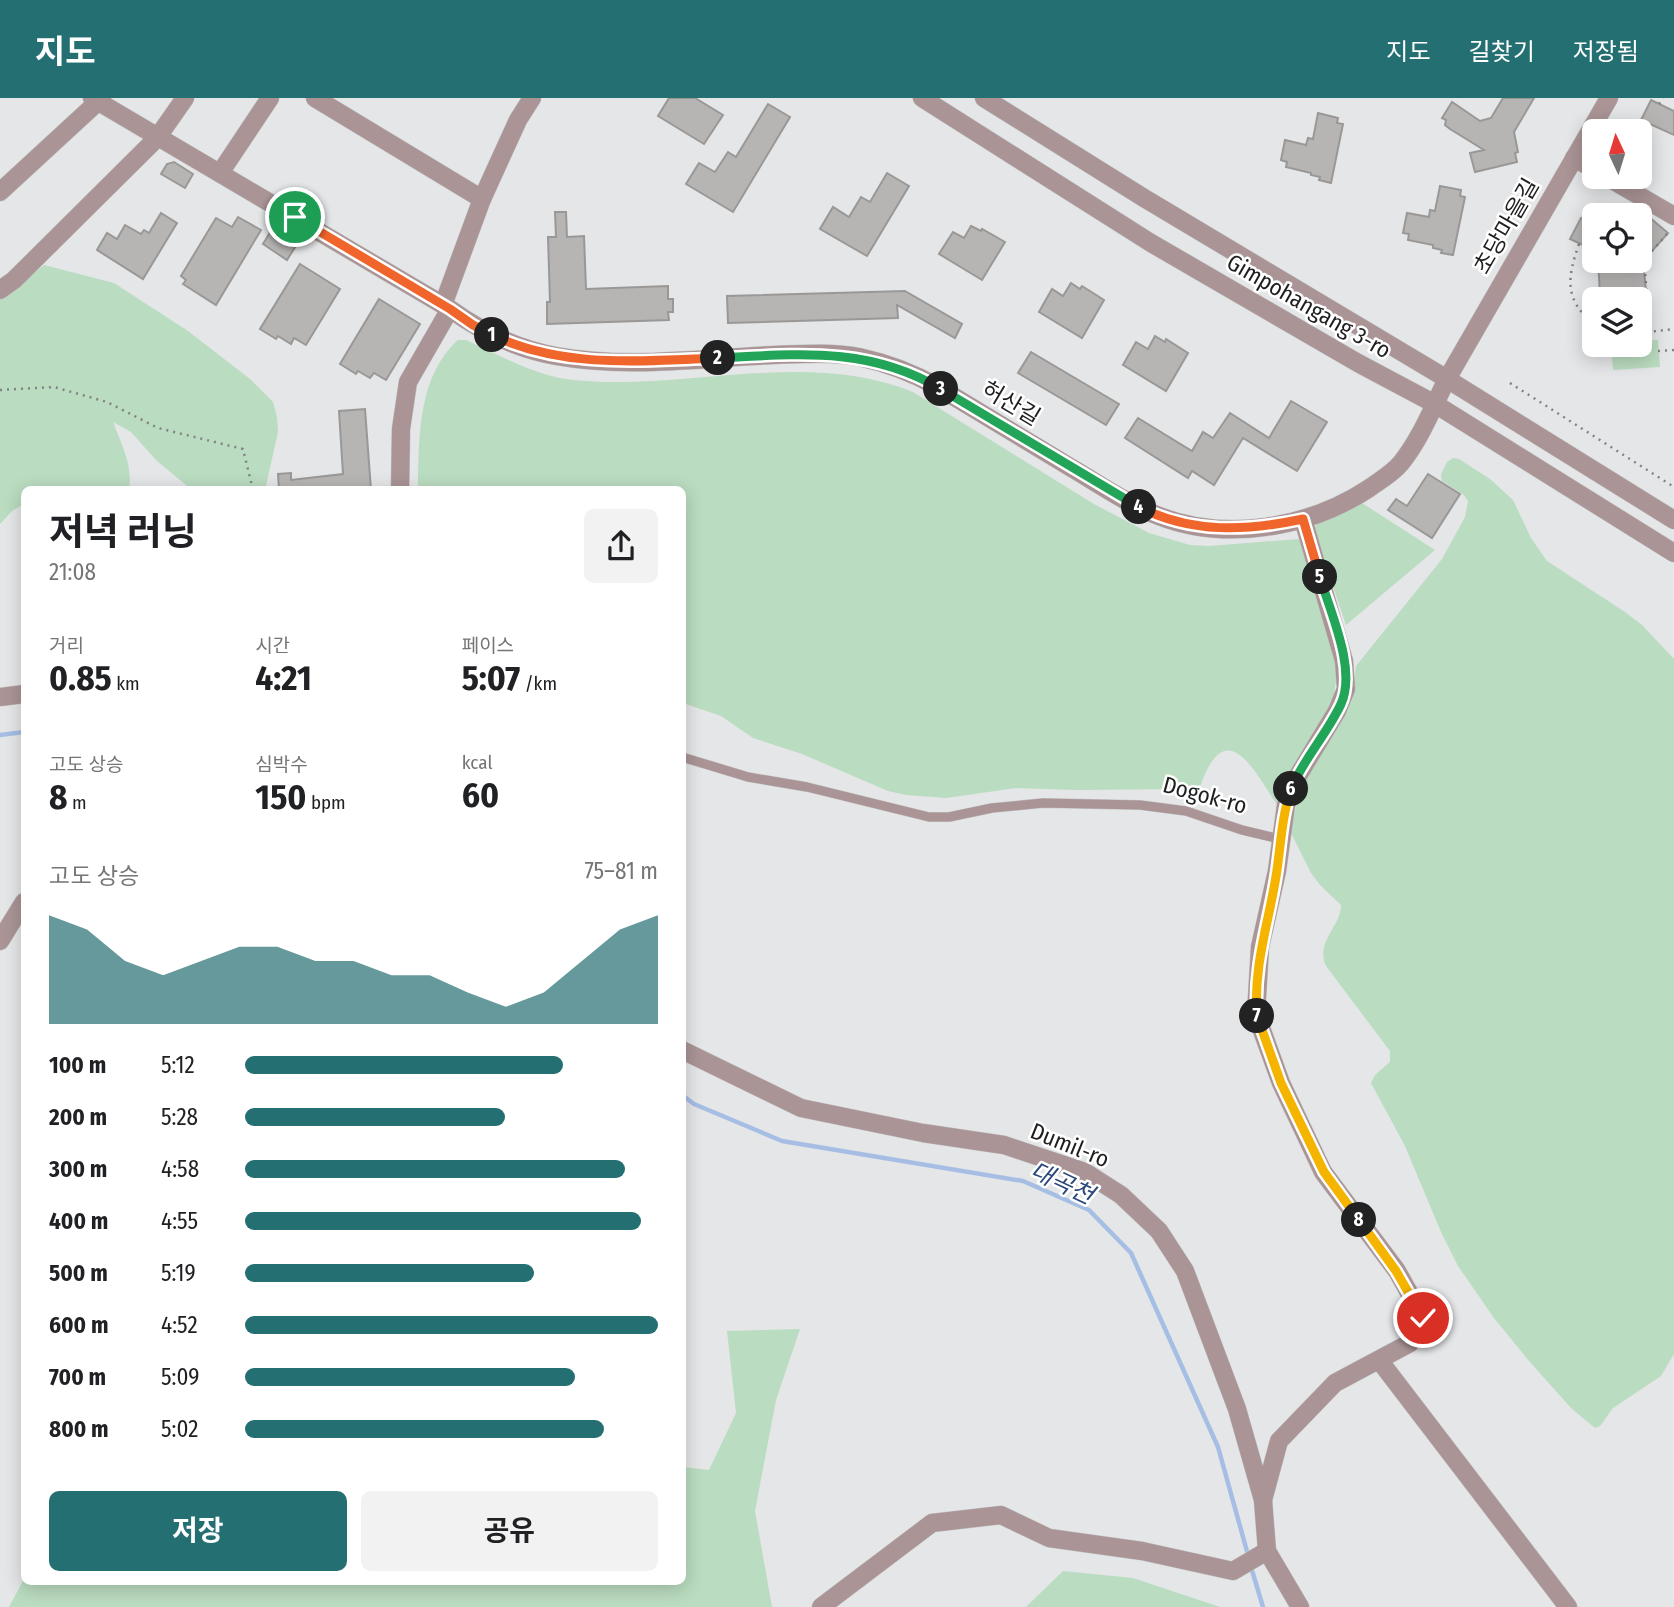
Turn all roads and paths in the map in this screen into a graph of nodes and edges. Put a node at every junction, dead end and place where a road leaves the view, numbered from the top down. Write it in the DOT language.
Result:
graph roads {
  1 [pos="185,98"];
  2 [pos="270,98"];
  3 [pos="315,98"];
  4 [pos="532,98"];
  5 [pos="922,98"];
  6 [pos="984,98"];
  7 [pos="1609,98"];
  8 [pos="1663,98"];
  9 [pos="98,99"];
  10 [pos="1659,104"];
  11 [pos="157,138"];
  12 [pos="1574,158"];
  13 [pos="1582,163"];
  14 [pos="220,173"];
  15 [pos="1623,189"];
  16 [pos="0,192"];
  17 [pos="482,200"];
  18 [pos="1671,224"];
  19 [pos="1579,244"];
  20 [pos="1646,287"];
  21 [pos="0,290"];
  22 [pos="447,307"];
  23 [pos="1582,312"];
  24 [pos="1674,329"];
  25 [pos="1652,332"];
  26 [pos="1674,350"];
  27 [pos="1658,351"];
  28 [pos="1447,379"];
  29 [pos="1510,383"];
  30 [pos="0,390"];
  31 [pos="1435,404"];
  32 [pos="252,486"];
  33 [pos="400,486"];
  34 [pos="1674,488"];
  35 [pos="1303,519"];
  36 [pos="1674,520"];
  37 [pos="1674,553"];
  38 [pos="21,694"];
  39 [pos="0,697"];
  40 [pos="686,758"];
  41 [pos="1280,839"];
  42 [pos="21,907"];
  43 [pos="0,941"];
  44 [pos="686,1052"];
  45 [pos="1379,1360"];
  46 [pos="1263,1500"];
  47 [pos="1263,1553"];
  48 [pos="821,1607"];
  49 [pos="1300,1607"];
  50 [pos="1568,1607"];
  1 -- 11 [label="street"];
  2 -- 14 [label="street"];
  3 -- 17 [label="street"];
  4 -- 17 [label="street"];
  5 -- 31 [label="street, Gimpohangang 3-ro"];
  6 -- 28 [label="street, Gimpohangang 3-ro"];
  7 -- 12 [label="street, 초당마을길"];
  8 -- 10 [label="path"];
  9 -- 11 [label="street, 허산길"];
  9 -- 16 [label="street"];
  11 -- 14 [label="street, 허산길"];
  11 -- 21 [label="street"];
  12 -- 13 [label="street"];
  12 -- 28 [label="street, 초당마을길"];
  14 -- 22 [label="street, 허산길"];
  15 -- 18 [label="street"];
  17 -- 22 [label="street"];
  18 -- 20 [label="path"];
  19 -- 23 [label="path"];
  22 -- 33 [label="street"];
  22 -- 35 [label="street, 허산길"];
  24 -- 25 [label="path"];
  26 -- 27 [label="path"];
  28 -- 31 [label="street, 허산길"];
  28 -- 36 [label="street, Gimpohangang 3-ro"];
  29 -- 34 [label="path"];
  30 -- 32 [label="path"];
  31 -- 35 [label="street, 허산길"];
  31 -- 37 [label="street, Gimpohangang 3-ro"];
  35 -- 41 [label="street"];
  38 -- 39 [label="street"];
  40 -- 41 [label="lane, Dogok-ro"];
  41 -- 45 [label="street"];
  42 -- 43 [label="street"];
  44 -- 46 [label="street, Dumil-ro"];
  45 -- 46 [label="street"];
  45 -- 50 [label="street"];
  46 -- 47 [label="street, Dumil-ro"];
  47 -- 48 [label="street"];
  47 -- 49 [label="street, Dumil-ro"];
}
